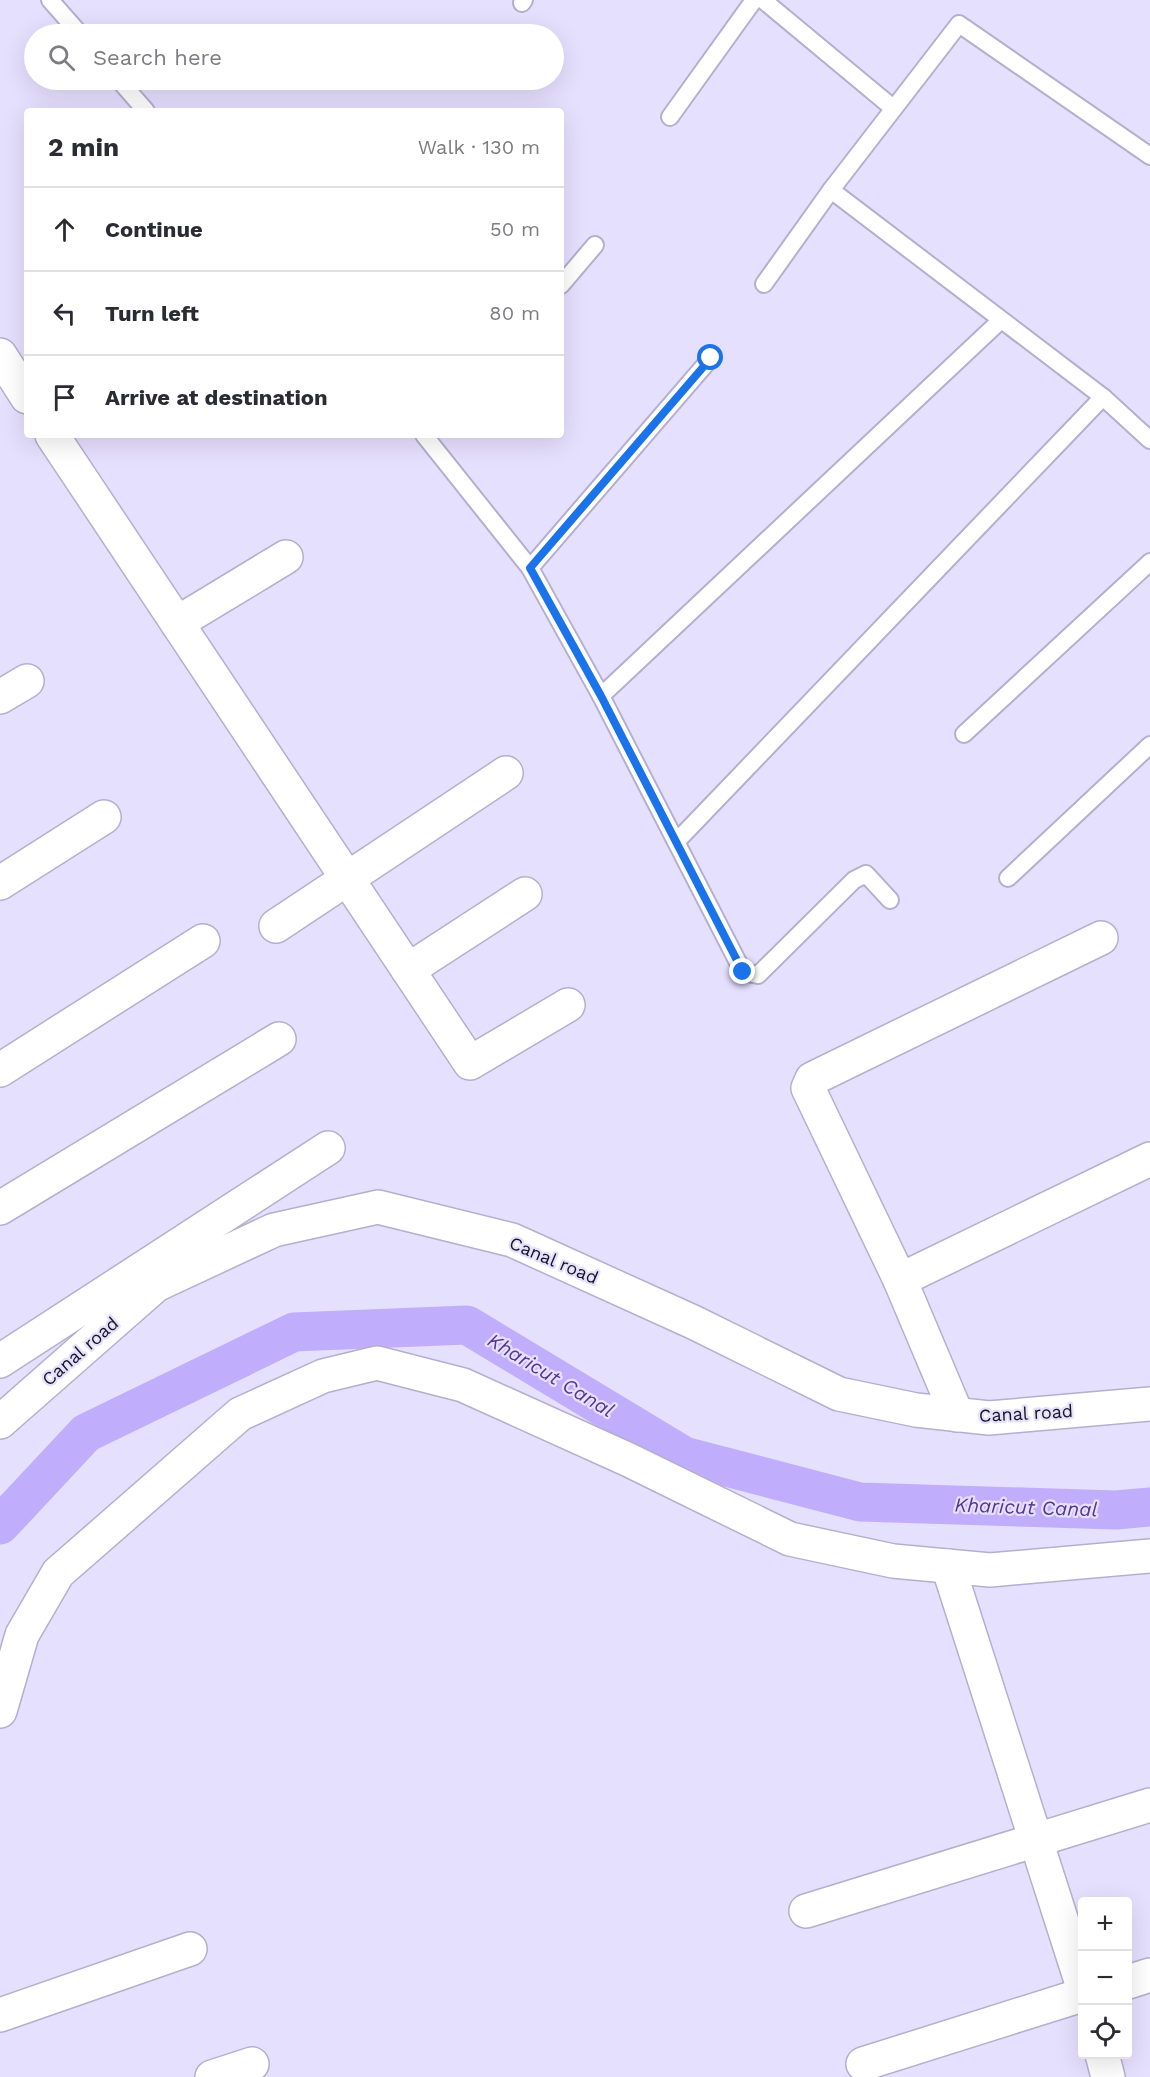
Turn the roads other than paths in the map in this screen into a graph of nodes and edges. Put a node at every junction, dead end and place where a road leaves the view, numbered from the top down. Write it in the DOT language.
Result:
graph roads {
  1 [pos="50,0"];
  2 [pos="754,0"];
  3 [pos="763,0"];
  4 [pos="71,24"];
  5 [pos="128,90"];
  6 [pos="143,108"];
  7 [pos="893,108"];
  8 [pos="670,117"];
  9 [pos="1150,156"];
  10 [pos="831,190"];
  11 [pos="595,245"];
  12 [pos="564,281"];
  13 [pos="764,284"];
  14 [pos="1001,320"];
  15 [pos="0,355"];
  16 [pos="711,358"];
  17 [pos="24,392"];
  18 [pos="1103,397"];
  19 [pos="54,438"];
  20 [pos="431,438"];
  21 [pos="1150,440"];
  22 [pos="286,557"];
  23 [pos="1150,562"];
  24 [pos="530,568"];
  25 [pos="177,623"];
  26 [pos="601,696"];
  27 [pos="964,734"];
  28 [pos="1150,745"];
  29 [pos="506,773"];
  30 [pos="104,817"];
  31 [pos="677,841"];
  32 [pos="347,876"];
  33 [pos="1008,878"];
  34 [pos="0,883"];
  35 [pos="525,894"];
  36 [pos="890,900"];
  37 [pos="276,926"];
  38 [pos="1101,938"];
  39 [pos="203,941"];
  40 [pos="408,970"];
  41 [pos="568,1005"];
  42 [pos="279,1039"];
  43 [pos="0,1070"];
  44 [pos="328,1148"];
  45 [pos="1150,1159"];
  46 [pos="0,1208"];
  47 [pos="900,1280"];
  48 [pos="0,1361"];
  49 [pos="1150,1404"];
  50 [pos="957,1415"];
  51 [pos="0,1422"];
  52 [pos="1150,1556"];
  53 [pos="948,1566"];
  54 [pos="0,1711"];
  55 [pos="1150,1805"];
  56 [pos="1036,1840"];
  57 [pos="806,1911"];
  58 [pos="190,1949"];
  59 [pos="1078,1969"];
  60 [pos="1150,1975"];
  61 [pos="1132,1981"];
  62 [pos="1078,1997"];
  63 [pos="0,2015"];
  64 [pos="1103,2059"];
  65 [pos="252,2064"];
  66 [pos="863,2064"];
  67 [pos="212,2077"];
  68 [pos="1108,2077"];
  1 -- 4 [label="lane"];
  2 -- 8 [label="lane"];
  3 -- 7 [label="lane"];
  5 -- 6 [label="lane"];
  7 -- 9 [label="lane"];
  7 -- 10 [label="lane"];
  10 -- 13 [label="lane"];
  10 -- 14 [label="lane"];
  11 -- 12 [label="lane"];
  14 -- 18 [label="lane"];
  14 -- 26 [label="lane"];
  15 -- 17 [label="street"];
  16 -- 24 [label="lane"];
  18 -- 21 [label="lane"];
  18 -- 31 [label="lane"];
  19 -- 25 [label="street"];
  20 -- 24 [label="lane"];
  22 -- 25 [label="street"];
  23 -- 27 [label="lane"];
  24 -- 26 [label="lane"];
  25 -- 32 [label="street"];
  26 -- 31 [label="lane"];
  28 -- 33 [label="lane"];
  29 -- 32 [label="street"];
  30 -- 34 [label="street"];
  31 -- 36 [label="lane"];
  32 -- 37 [label="street"];
  32 -- 40 [label="street"];
  35 -- 40 [label="street"];
  38 -- 47 [label="street"];
  39 -- 43 [label="street"];
  40 -- 41 [label="street"];
  42 -- 46 [label="street"];
  44 -- 48 [label="street"];
  45 -- 47 [label="street"];
  47 -- 50 [label="street"];
  49 -- 50 [label="street, Canal road"];
  50 -- 51 [label="street, Canal road"];
  52 -- 53 [label="street"];
  53 -- 54 [label="street"];
  53 -- 56 [label="street"];
  55 -- 56 [label="street"];
  56 -- 57 [label="street"];
  56 -- 59 [label="street"];
  58 -- 63 [label="street"];
  60 -- 61 [label="street"];
  62 -- 66 [label="street"];
  64 -- 68 [label="street"];
  65 -- 67 [label="street"];
}
